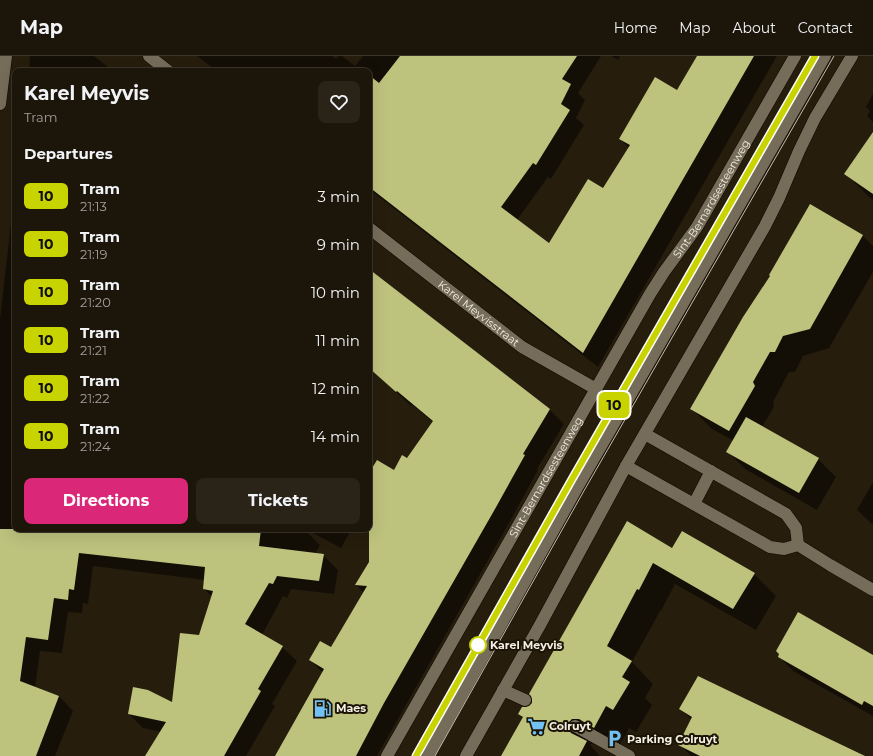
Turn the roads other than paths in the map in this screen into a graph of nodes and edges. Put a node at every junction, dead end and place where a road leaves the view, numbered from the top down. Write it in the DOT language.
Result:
graph roads {
  1 [pos="6,56"];
  2 [pos="148,56"];
  3 [pos="795,56"];
  4 [pos="825,56"];
  5 [pos="852,56"];
  6 [pos="164,68"];
  7 [pos="0,104"];
  8 [pos="372,230"];
  9 [pos="596,389"];
  10 [pos="645,434"];
  11 [pos="626,466"];
  12 [pos="711,471"];
  13 [pos="694,504"];
  14 [pos="798,545"];
  15 [pos="873,590"];
  16 [pos="503,690"];
  17 [pos="525,700"];
  18 [pos="575,726"];
  19 [pos="387,756"];
  20 [pos="428,756"];
  21 [pos="466,756"];
  22 [pos="629,756"];
  1 -- 7 [label="main road"];
  2 -- 6 [label="main road"];
  3 -- 9 [label="main road, Sint-Bernardsesteenweg"];
  4 -- 20 [label="main road"];
  5 -- 10 [label="main road"];
  8 -- 9 [label="main road, Karel Meyvisstraat"];
  9 -- 19 [label="main road, Sint-Bernardsesteenweg"];
  10 -- 11 [label="main road"];
  10 -- 12 [label="main road"];
  11 -- 13 [label="main road"];
  11 -- 16 [label="main road"];
  12 -- 13 [label="main road"];
  12 -- 14 [label="main road"];
  13 -- 14 [label="main road"];
  14 -- 15 [label="main road"];
  16 -- 17 [label="main road"];
  16 -- 21 [label="main road"];
  18 -- 22 [label="main road"];
}
